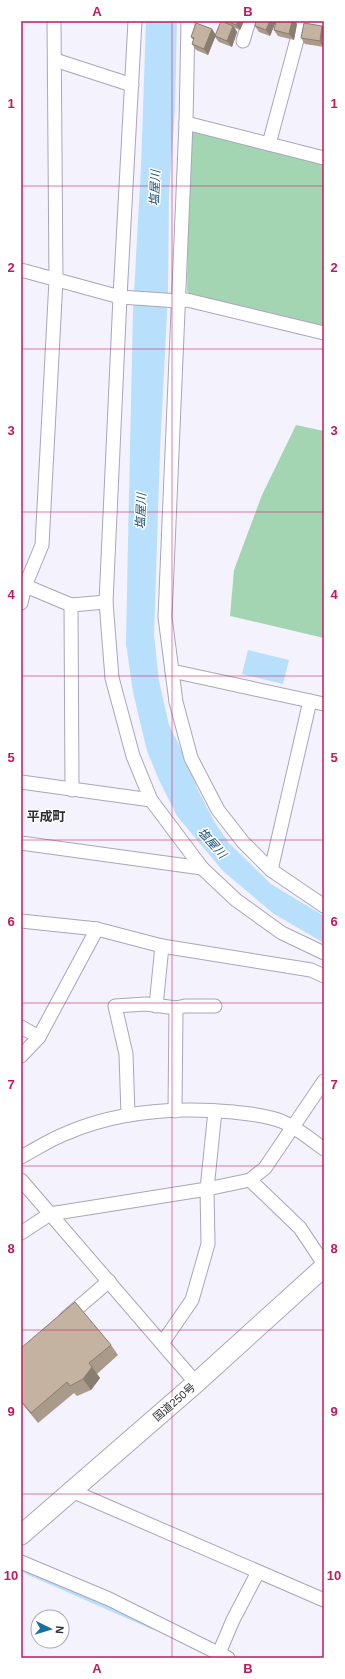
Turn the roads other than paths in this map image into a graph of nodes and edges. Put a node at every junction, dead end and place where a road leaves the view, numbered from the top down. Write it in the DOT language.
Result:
graph roads {
  1 [pos="54,21"];
  2 [pos="135,21"];
  3 [pos="188,21"];
  4 [pos="249,21"];
  5 [pos="302,21"];
  6 [pos="243,41"];
  7 [pos="55,60"];
  8 [pos="132,85"];
  9 [pos="186,122"];
  10 [pos="269,144"];
  11 [pos="324,158"];
  12 [pos="21,270"];
  13 [pos="56,280"];
  14 [pos="120,297"];
  15 [pos="179,301"];
  16 [pos="324,333"];
  17 [pos="23,585"];
  18 [pos="106,602"];
  19 [pos="21,603"];
  20 [pos="71,605"];
  21 [pos="172,671"];
  22 [pos="310,701"];
  23 [pos="324,704"];
  24 [pos="21,782"];
  25 [pos="72,790"];
  26 [pos="151,800"];
  27 [pos="21,843"];
  28 [pos="202,868"];
  29 [pos="270,870"];
  30 [pos="324,906"];
  31 [pos="21,921"];
  32 [pos="96,929"];
  33 [pos="162,946"];
  34 [pos="324,953"];
  35 [pos="324,976"];
  36 [pos="156,1006"];
  37 [pos="215,1006"];
  38 [pos="176,1008"];
  39 [pos="21,1027"];
  40 [pos="39,1036"];
  41 [pos="21,1056"];
  42 [pos="324,1081"];
  43 [pos="175,1111"];
  44 [pos="215,1111"];
  45 [pos="128,1115"];
  46 [pos="293,1127"];
  47 [pos="324,1149"];
  48 [pos="21,1157"];
  49 [pos="21,1180"];
  50 [pos="250,1180"];
  51 [pos="207,1189"];
  52 [pos="50,1214"];
  53 [pos="21,1233"];
  54 [pos="324,1264"];
  55 [pos="324,1267"];
  56 [pos="109,1281"];
  57 [pos="57,1326"];
  58 [pos="163,1342"];
  59 [pos="196,1382"];
  60 [pos="72,1491"];
  61 [pos="24,1527"];
  62 [pos="21,1562"];
  63 [pos="258,1572"];
  64 [pos="324,1600"];
  65 [pos="224,1655"];
  1 -- 7 [label="street"];
  2 -- 8 [label="street"];
  3 -- 9 [label="street"];
  4 -- 6 [label="street"];
  5 -- 10 [label="street"];
  7 -- 8 [label="street"];
  7 -- 13 [label="street"];
  8 -- 14 [label="street"];
  9 -- 10 [label="street"];
  9 -- 15 [label="street"];
  10 -- 11 [label="street"];
  12 -- 13 [label="street"];
  13 -- 14 [label="street"];
  13 -- 17 [label="street"];
  14 -- 15 [label="street"];
  14 -- 18 [label="street"];
  15 -- 16 [label="street"];
  15 -- 21 [label="street"];
  17 -- 19 [label="street"];
  17 -- 20 [label="street"];
  18 -- 20 [label="street"];
  18 -- 26 [label="street"];
  20 -- 25 [label="street"];
  21 -- 22 [label="street"];
  21 -- 29 [label="street"];
  22 -- 23 [label="street"];
  22 -- 29 [label="street"];
  24 -- 25 [label="street"];
  25 -- 26 [label="street"];
  26 -- 28 [label="street"];
  27 -- 28 [label="street"];
  28 -- 34 [label="street"];
  29 -- 30 [label="street"];
  31 -- 32 [label="street"];
  32 -- 33 [label="street"];
  32 -- 40 [label="street"];
  33 -- 35 [label="street"];
  33 -- 36 [label="street"];
  36 -- 38 [label="street"];
  36 -- 45 [label="street"];
  37 -- 38 [label="street"];
  38 -- 43 [label="street"];
  39 -- 40 [label="street"];
  40 -- 41 [label="street"];
  42 -- 46 [label="street"];
  43 -- 44 [label="street"];
  43 -- 45 [label="street"];
  44 -- 46 [label="street"];
  44 -- 51 [label="street"];
  45 -- 48 [label="street"];
  46 -- 47 [label="street"];
  46 -- 50 [label="street"];
  49 -- 52 [label="street"];
  50 -- 51 [label="street"];
  50 -- 54 [label="street"];
  51 -- 52 [label="street"];
  51 -- 58 [label="street"];
  52 -- 53 [label="street"];
  52 -- 56 [label="street"];
  55 -- 59 [label="highway, 国道250号"];
  56 -- 57 [label="street"];
  56 -- 58 [label="street"];
  58 -- 59 [label="street"];
  59 -- 60 [label="highway, 国道250号"];
  60 -- 61 [label="highway, 国道250号"];
  60 -- 63 [label="street"];
  62 -- 65 [label="street"];
  63 -- 64 [label="street"];
  63 -- 65 [label="street"];
}
